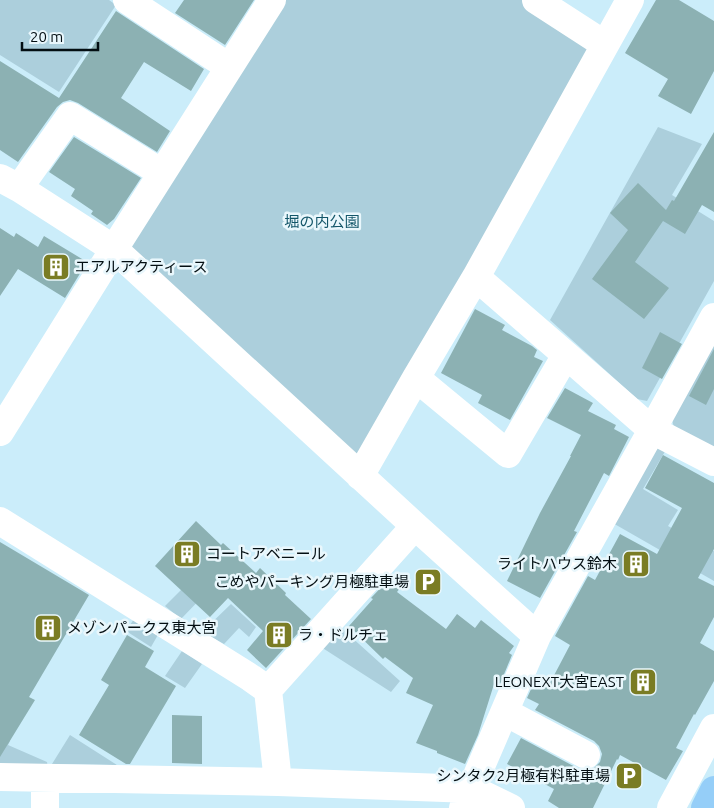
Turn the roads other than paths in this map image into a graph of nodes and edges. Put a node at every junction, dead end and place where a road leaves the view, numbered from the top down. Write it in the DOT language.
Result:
graph roads {
  1 [pos="127,0"];
  2 [pos="272,0"];
  3 [pos="536,0"];
  4 [pos="630,0"];
  5 [pos="604,44"];
  6 [pos="229,67"];
  7 [pos="162,174"];
  8 [pos="10,183"];
  9 [pos="114,249"];
  10 [pos="476,277"];
  11 [pos="714,317"];
  12 [pos="566,354"];
  13 [pos="416,378"];
  14 [pos="652,430"];
  15 [pos="0,432"];
  16 [pos="714,462"];
  17 [pos="360,476"];
  18 [pos="0,521"];
  19 [pos="415,526"];
  20 [pos="537,636"];
  21 [pos="268,690"];
  22 [pos="505,712"];
  23 [pos="714,728"];
  24 [pos="586,755"];
  25 [pos="0,777"];
  26 [pos="45,778"];
  27 [pos="278,782"];
  28 [pos="714,790"];
  29 [pos="468,798"];
  30 [pos="45,808"];
  31 [pos="511,808"];
  32 [pos="671,808"];
  33 [pos="705,808"];
  1 -- 6 [label="street"];
  2 -- 6 [label="street"];
  3 -- 5 [label="street"];
  4 -- 5 [label="street"];
  5 -- 10 [label="street"];
  6 -- 7 [label="street"];
  7 -- 8 [label="street"];
  7 -- 9 [label="street"];
  8 -- 9 [label="street"];
  9 -- 15 [label="street"];
  9 -- 17 [label="street"];
  10 -- 12 [label="street"];
  10 -- 13 [label="street"];
  11 -- 14 [label="street"];
  12 -- 13 [label="street"];
  12 -- 14 [label="street"];
  13 -- 17 [label="street"];
  14 -- 16 [label="street"];
  14 -- 20 [label="street"];
  17 -- 19 [label="street"];
  18 -- 21 [label="street"];
  19 -- 20 [label="street"];
  19 -- 21 [label="street"];
  20 -- 22 [label="street"];
  21 -- 27 [label="street"];
  22 -- 24 [label="street"];
  22 -- 29 [label="street"];
  23 -- 32 [label="street"];
  25 -- 26 [label="street"];
  26 -- 27 [label="street"];
  26 -- 30 [label="street"];
  27 -- 29 [label="street"];
  28 -- 33 [label="main road"];
  29 -- 31 [label="street"];
}
